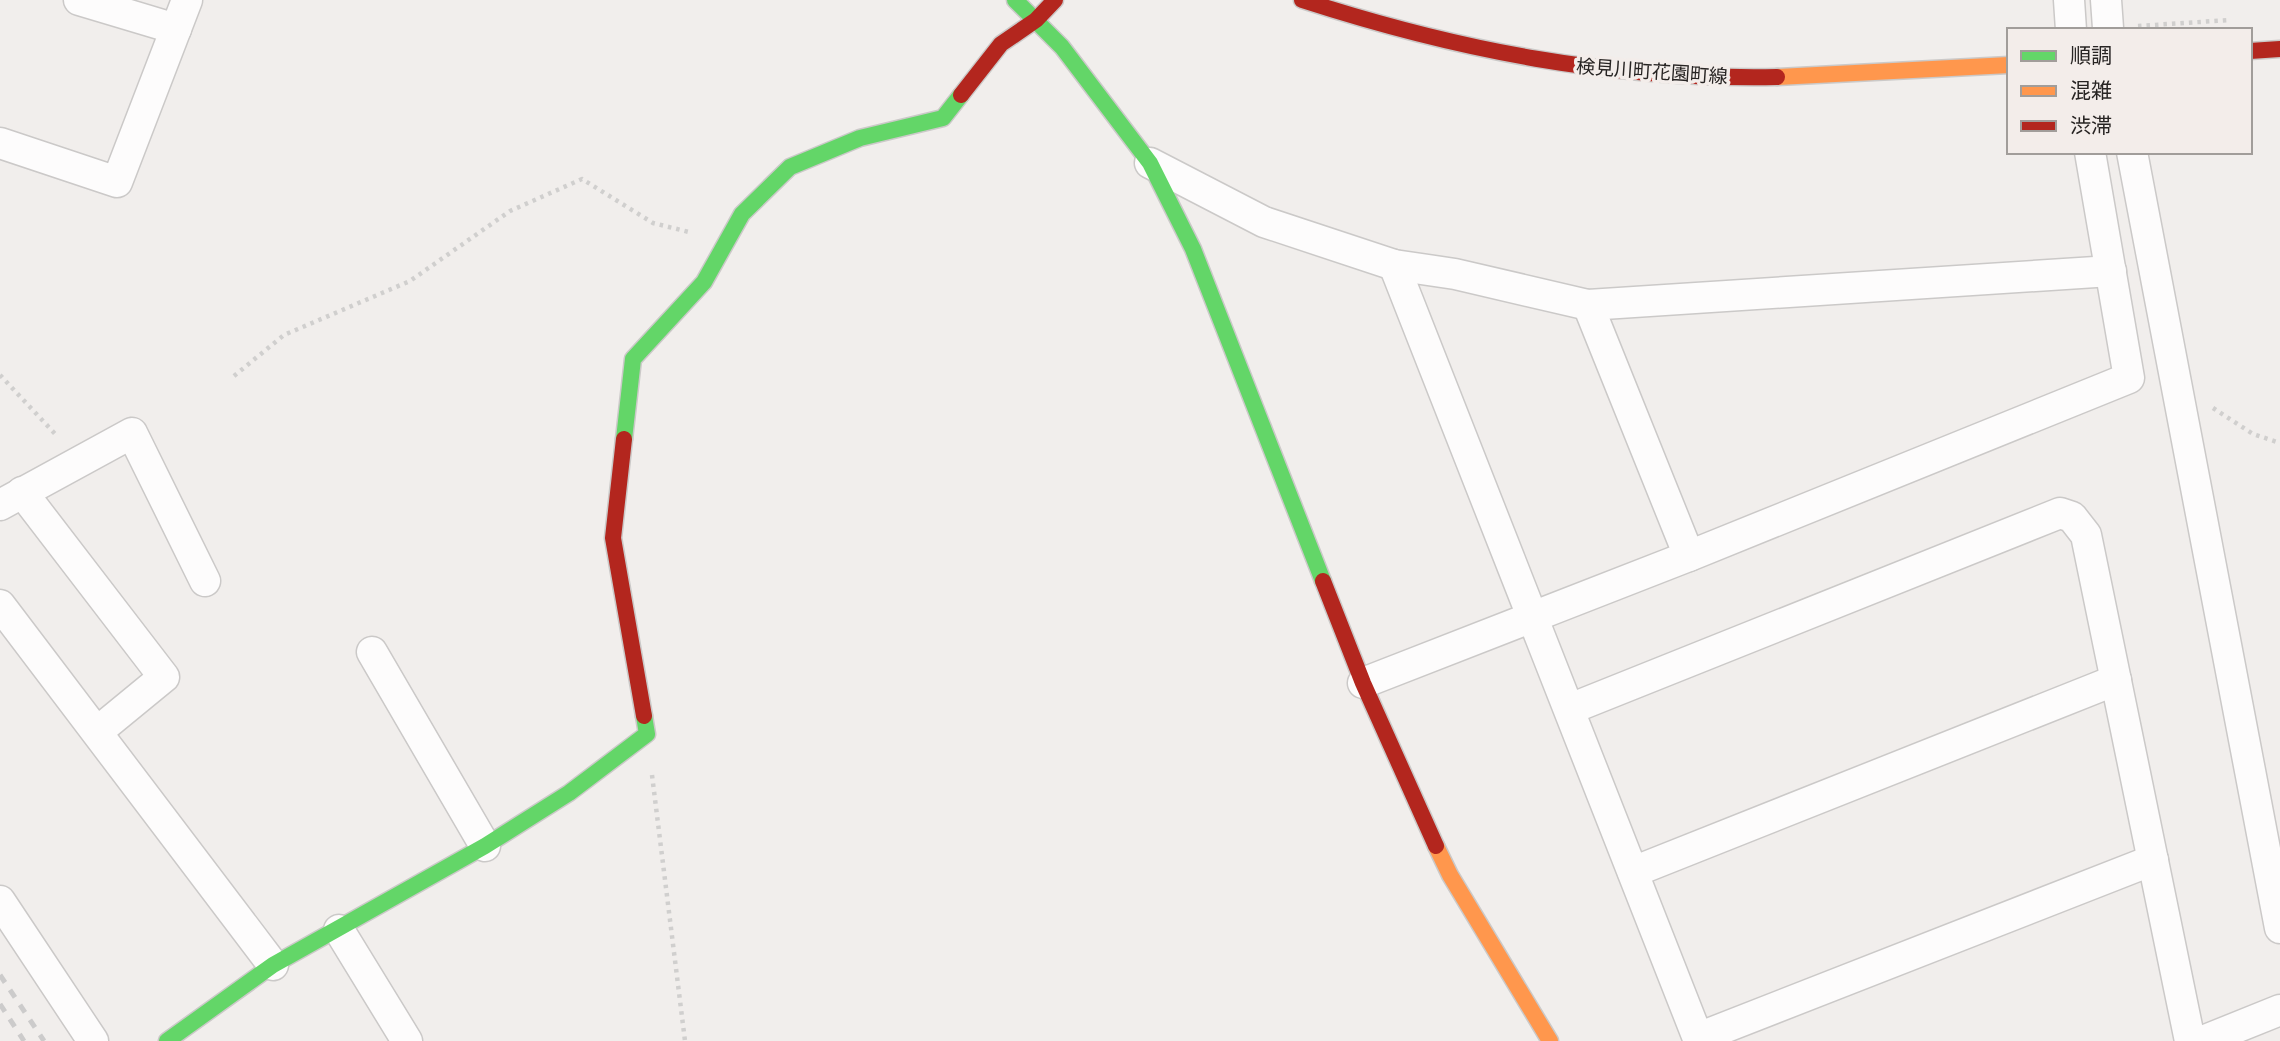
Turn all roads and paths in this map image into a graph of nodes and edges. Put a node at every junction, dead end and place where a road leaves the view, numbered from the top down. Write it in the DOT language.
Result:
graph roads {
  1 [pos="79,0"];
  2 [pos="187,0"];
  3 [pos="1015,0"];
  4 [pos="1055,0"];
  5 [pos="1302,0"];
  6 [pos="2068,0"];
  7 [pos="2107,14"];
  8 [pos="1035,20"];
  9 [pos="2240,20"];
  10 [pos="2071,28"];
  11 [pos="176,29"];
  12 [pos="2280,49"];
  13 [pos="2252,51"];
  14 [pos="2007,65"];
  15 [pos="0,143"];
  16 [pos="2090,154"];
  17 [pos="2132,154"];
  18 [pos="1150,163"];
  19 [pos="727,241"];
  20 [pos="1394,265"];
  21 [pos="2111,271"];
  22 [pos="1588,305"];
  23 [pos="0,375"];
  24 [pos="234,376"];
  25 [pos="2175,383"];
  26 [pos="2280,443"];
  27 [pos="80,461"];
  28 [pos="11,498"];
  29 [pos="1689,556"];
  30 [pos="205,581"];
  31 [pos="0,605"];
  32 [pos="1533,617"];
  33 [pos="372,652"];
  34 [pos="2116,680"];
  35 [pos="1363,683"];
  36 [pos="1570,709"];
  37 [pos="97,732"];
  38 [pos="647,734"];
  39 [pos="485,846"];
  40 [pos="2153,860"];
  41 [pos="1633,872"];
  42 [pos="0,901"];
  43 [pos="2280,928"];
  44 [pos="338,930"];
  45 [pos="273,965"];
  46 [pos="2280,1010"];
  47 [pos="186,1036"];
  48 [pos="1699,1040"];
  49 [pos="93,1041"];
  50 [pos="407,1041"];
  51 [pos="685,1041"];
  52 [pos="1550,1041"];
  53 [pos="2190,1041"];
  54 [pos="2203,1041"];
  1 -- 11 [label="street"];
  2 -- 11 [label="street"];
  3 -- 8 [label="street"];
  4 -- 8 [label="street"];
  5 -- 14 [label="street, 検見川町花園町線"];
  6 -- 10 [label="street"];
  7 -- 9 [label="path"];
  8 -- 18 [label="street"];
  8 -- 19 [label="street"];
  11 -- 15 [label="street"];
  12 -- 13 [label="street"];
  16 -- 21 [label="street"];
  17 -- 25 [label="street"];
  18 -- 20 [label="street"];
  18 -- 35 [label="street"];
  19 -- 24 [label="path"];
  19 -- 38 [label="street"];
  20 -- 22 [label="street"];
  20 -- 32 [label="street"];
  21 -- 22 [label="street"];
  21 -- 29 [label="street"];
  22 -- 29 [label="street"];
  23 -- 27 [label="path"];
  25 -- 26 [label="path"];
  25 -- 43 [label="street"];
  27 -- 28 [label="street"];
  27 -- 30 [label="street"];
  28 -- 37 [label="street"];
  29 -- 32 [label="street"];
  31 -- 37 [label="street"];
  32 -- 35 [label="street"];
  32 -- 36 [label="street"];
  33 -- 39 [label="street"];
  34 -- 36 [label="street"];
  34 -- 40 [label="street"];
  34 -- 41 [label="street"];
  35 -- 52 [label="street"];
  36 -- 41 [label="street"];
  37 -- 45 [label="street"];
  38 -- 39 [label="street"];
  38 -- 51 [label="path"];
  39 -- 44 [label="street"];
  40 -- 48 [label="street"];
  40 -- 53 [label="street"];
  41 -- 48 [label="street"];
  42 -- 49 [label="street"];
  44 -- 45 [label="street"];
  44 -- 50 [label="street"];
  45 -- 47 [label="street"];
  46 -- 54 [label="street"];
}
